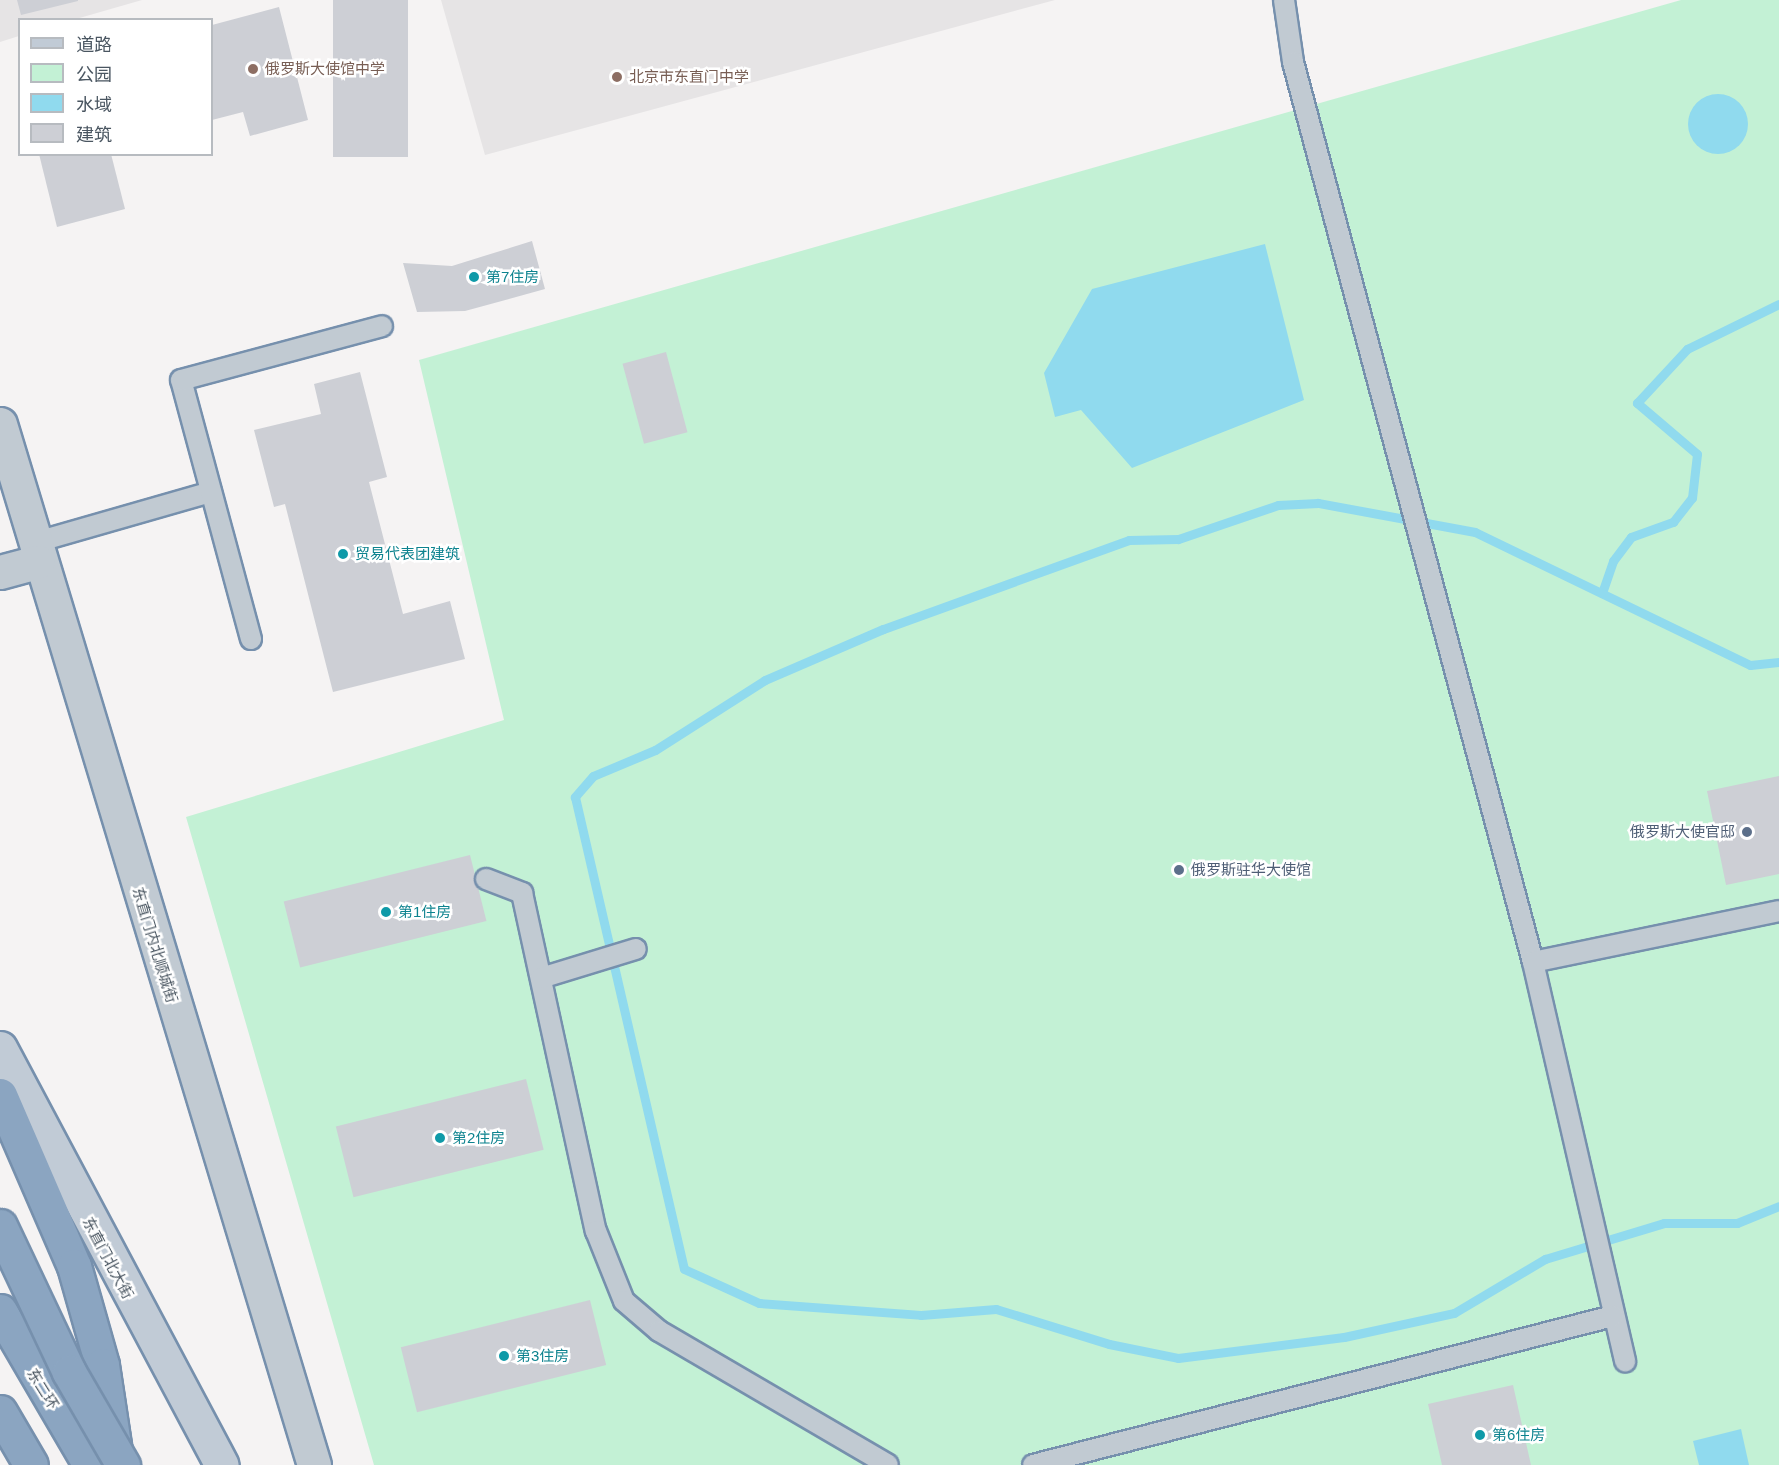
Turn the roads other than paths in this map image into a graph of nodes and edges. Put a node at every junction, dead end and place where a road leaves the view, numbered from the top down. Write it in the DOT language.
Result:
graph roads {
  1 [pos="1284,0"];
  2 [pos="382,326"];
  3 [pos="0,424"];
  4 [pos="211,492"];
  5 [pos="35,552"];
  6 [pos="0,572"];
  7 [pos="251,639"];
  8 [pos="486,879"];
  9 [pos="1779,911"];
  10 [pos="635,949"];
  11 [pos="1533,962"];
  12 [pos="542,978"];
  13 [pos="0,1048"];
  14 [pos="0,1095"];
  15 [pos="0,1227"];
  16 [pos="0,1311"];
  17 [pos="1613,1316"];
  18 [pos="1625,1362"];
  19 [pos="0,1412"];
  20 [pos="31,1465"];
  21 [pos="90,1465"];
  22 [pos="117,1465"];
  23 [pos="123,1465"];
  24 [pos="222,1465"];
  25 [pos="314,1465"];
  26 [pos="888,1465"];
  27 [pos="1033,1465"];
  1 -- 11 [label="lane"];
  2 -- 4 [label="lane"];
  3 -- 5 [label="street, 东直门内北顺城街"];
  4 -- 5 [label="lane"];
  4 -- 7 [label="lane"];
  5 -- 6 [label="street"];
  5 -- 25 [label="street, 东直门内北顺城街"];
  8 -- 12 [label="lane"];
  9 -- 11 [label="lane"];
  10 -- 12 [label="lane"];
  11 -- 17 [label="lane"];
  12 -- 26 [label="lane"];
  13 -- 24 [label="street, 东直门北大街"];
  14 -- 22 [label="highway"];
  15 -- 23 [label="highway, bridge"];
  16 -- 21 [label="highway, 东二环"];
  17 -- 18 [label="lane"];
  17 -- 27 [label="lane"];
  19 -- 20 [label="highway"];
}
